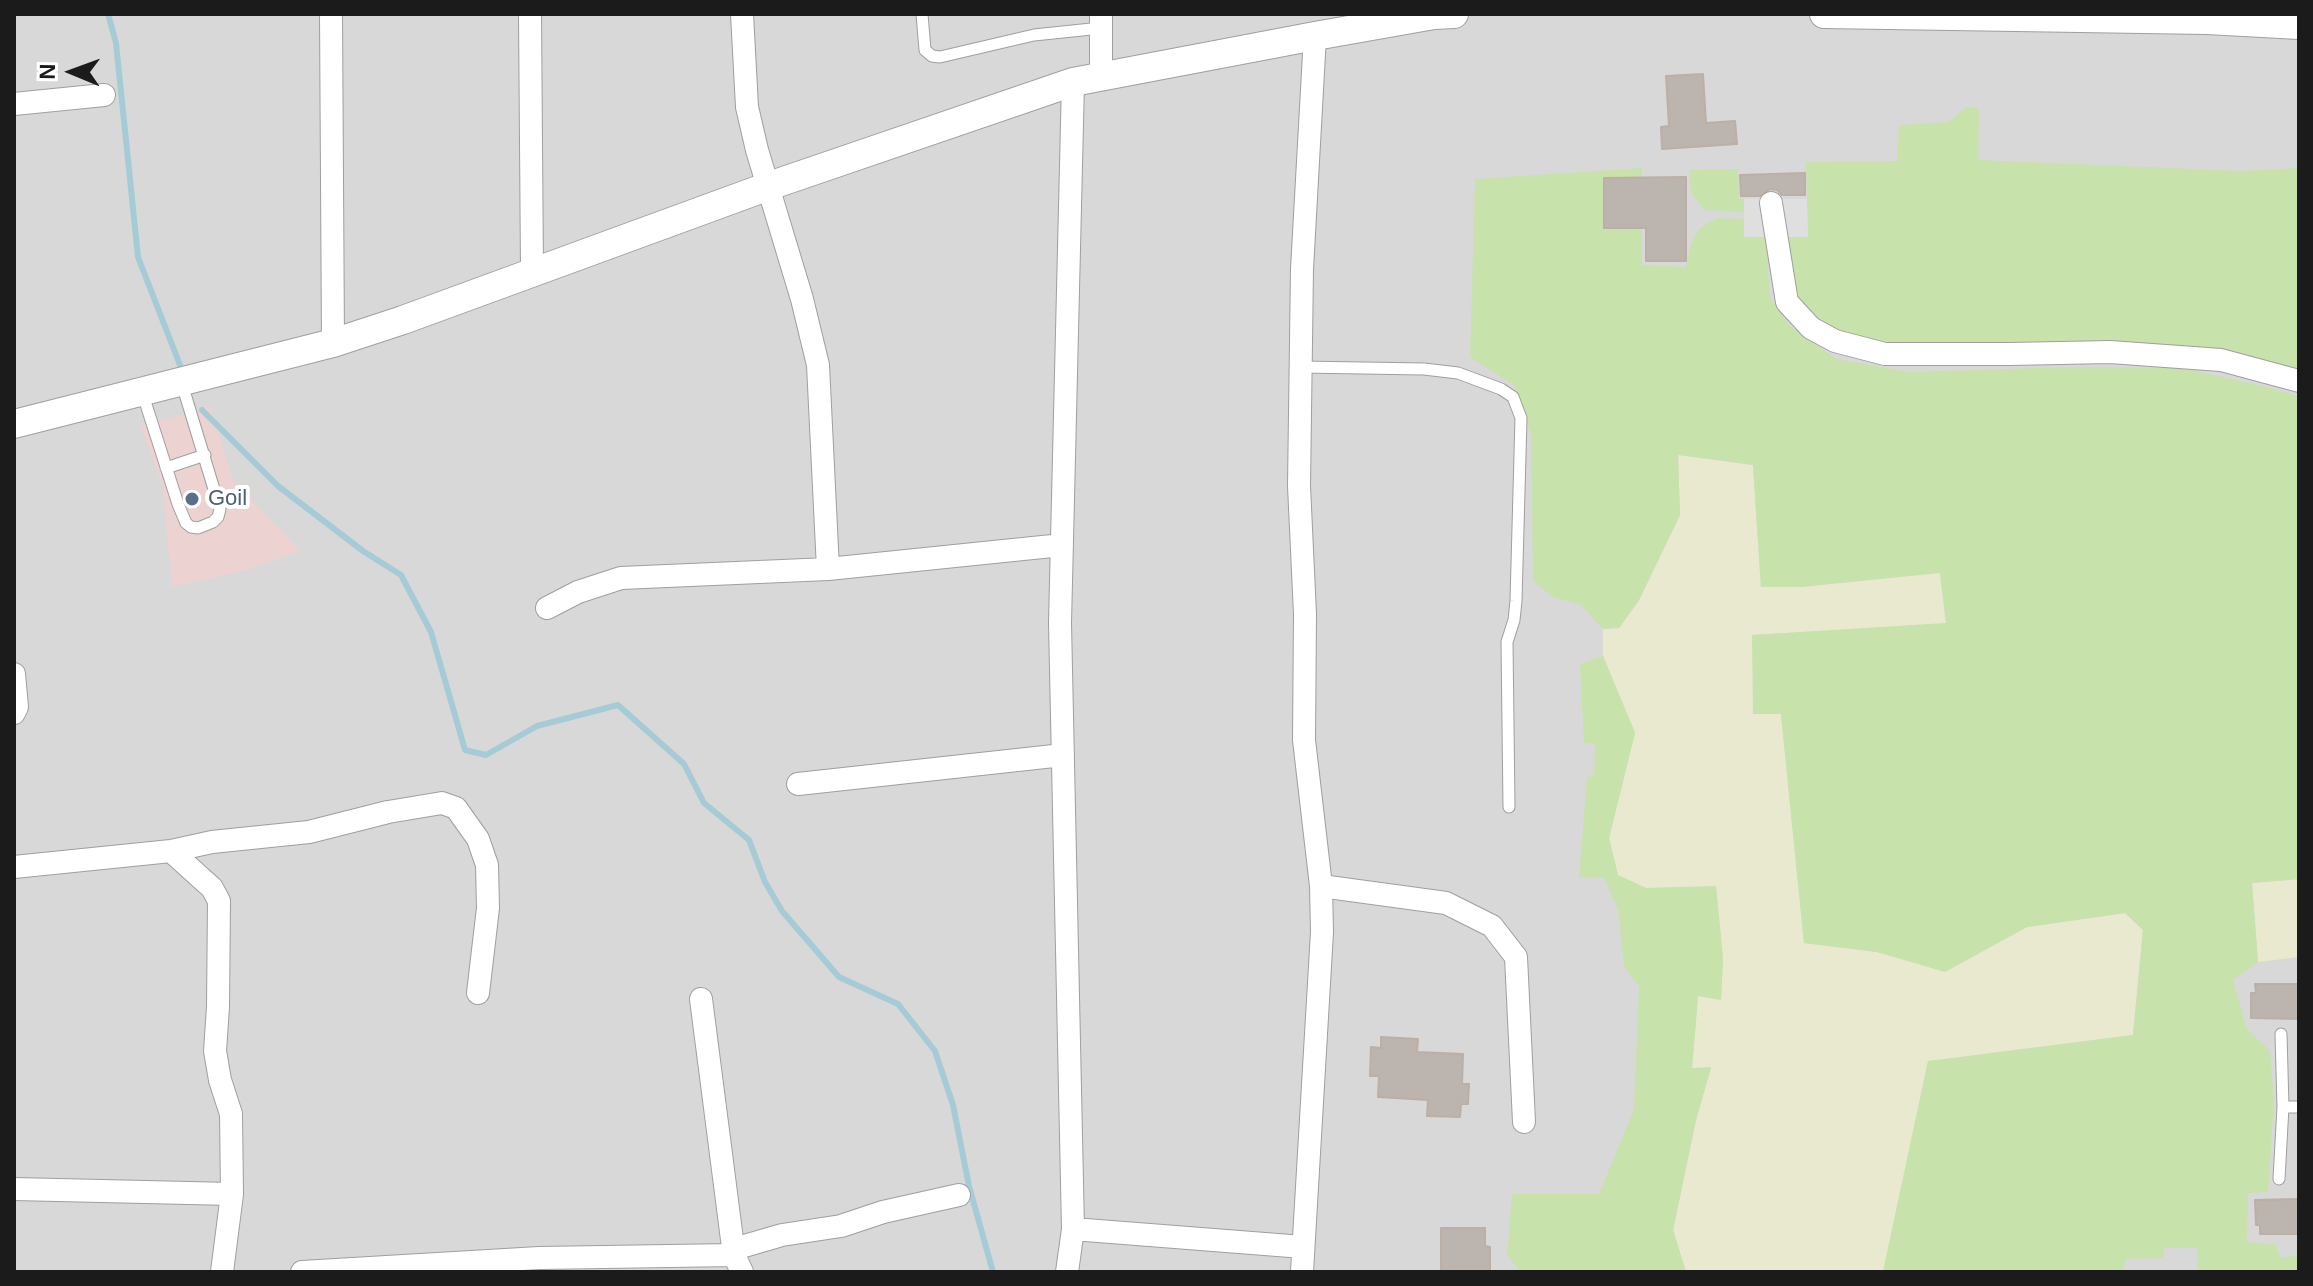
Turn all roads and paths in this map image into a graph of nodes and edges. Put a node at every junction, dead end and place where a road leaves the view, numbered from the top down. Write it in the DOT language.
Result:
graph roads {
  1 [pos="331,14"];
  2 [pos="530,14"];
  3 [pos="742,14"];
  4 [pos="922,14"];
  5 [pos="1454,14"];
  6 [pos="1824,14"];
  7 [pos="1986,15"];
  8 [pos="2261,18"];
  9 [pos="1101,21"];
  10 [pos="2299,25"];
  11 [pos="1315,36"];
  12 [pos="1087,79"];
  13 [pos="104,95"];
  14 [pos="14,102"];
  15 [pos="769,186"];
  16 [pos="1771,203"];
  17 [pos="532,272"];
  18 [pos="333,343"];
  19 [pos="1301,367"];
  20 [pos="2299,381"];
  21 [pos="182,382"];
  22 [pos="142,391"];
  23 [pos="14,424"];
  24 [pos="205,455"];
  25 [pos="166,468"];
  26 [pos="1062,545"];
  27 [pos="828,569"];
  28 [pos="547,608"];
  29 [pos="14,674"];
  30 [pos="14,713"];
  31 [pos="1063,755"];
  32 [pos="798,784"];
  33 [pos="1509,807"];
  34 [pos="171,851"];
  35 [pos="14,867"];
  36 [pos="1321,886"];
  37 [pos="478,993"];
  38 [pos="701,999"];
  39 [pos="2281,1034"];
  40 [pos="2283,1107"];
  41 [pos="2299,1107"];
  42 [pos="1524,1122"];
  43 [pos="2279,1179"];
  44 [pos="14,1189"];
  45 [pos="232,1194"];
  46 [pos="959,1195"];
  47 [pos="1073,1229"];
  48 [pos="1303,1247"];
  49 [pos="737,1259"];
  50 [pos="538,1265"];
  51 [pos="222,1272"];
  52 [pos="302,1272"];
  53 [pos="1067,1272"];
  54 [pos="1302,1272"];
  1 -- 18 [label="street"];
  2 -- 17 [label="street"];
  3 -- 15 [label="street"];
  4 -- 9 [label="lane"];
  5 -- 11 [label="street"];
  6 -- 7 [label="street"];
  7 -- 8 [label="street"];
  8 -- 10 [label="street"];
  9 -- 12 [label="street"];
  11 -- 12 [label="street"];
  11 -- 19 [label="street"];
  12 -- 15 [label="street"];
  12 -- 26 [label="street"];
  13 -- 14 [label="street"];
  15 -- 17 [label="street"];
  15 -- 27 [label="street"];
  16 -- 20 [label="street"];
  17 -- 18 [label="street"];
  18 -- 21 [label="street"];
  19 -- 33 [label="lane"];
  19 -- 36 [label="street"];
  21 -- 22 [label="street"];
  21 -- 24 [label="lane"];
  22 -- 23 [label="street"];
  22 -- 25 [label="lane"];
  24 -- 25 [label="lane"];
  24 -- 25 [label="lane"];
  26 -- 27 [label="street"];
  26 -- 31 [label="street"];
  27 -- 28 [label="street"];
  29 -- 30 [label="street"];
  31 -- 32 [label="street"];
  31 -- 47 [label="street"];
  34 -- 35 [label="street"];
  34 -- 37 [label="street"];
  34 -- 45 [label="street"];
  36 -- 42 [label="street"];
  36 -- 48 [label="street"];
  38 -- 49 [label="street"];
  39 -- 40 [label="lane"];
  40 -- 41 [label="lane"];
  40 -- 43 [label="lane"];
  44 -- 45 [label="street"];
  45 -- 51 [label="street"];
  46 -- 49 [label="street"];
  47 -- 48 [label="street"];
  47 -- 53 [label="street"];
  48 -- 54 [label="street"];
  49 -- 50 [label="street"];
  50 -- 52 [label="street"];
}
